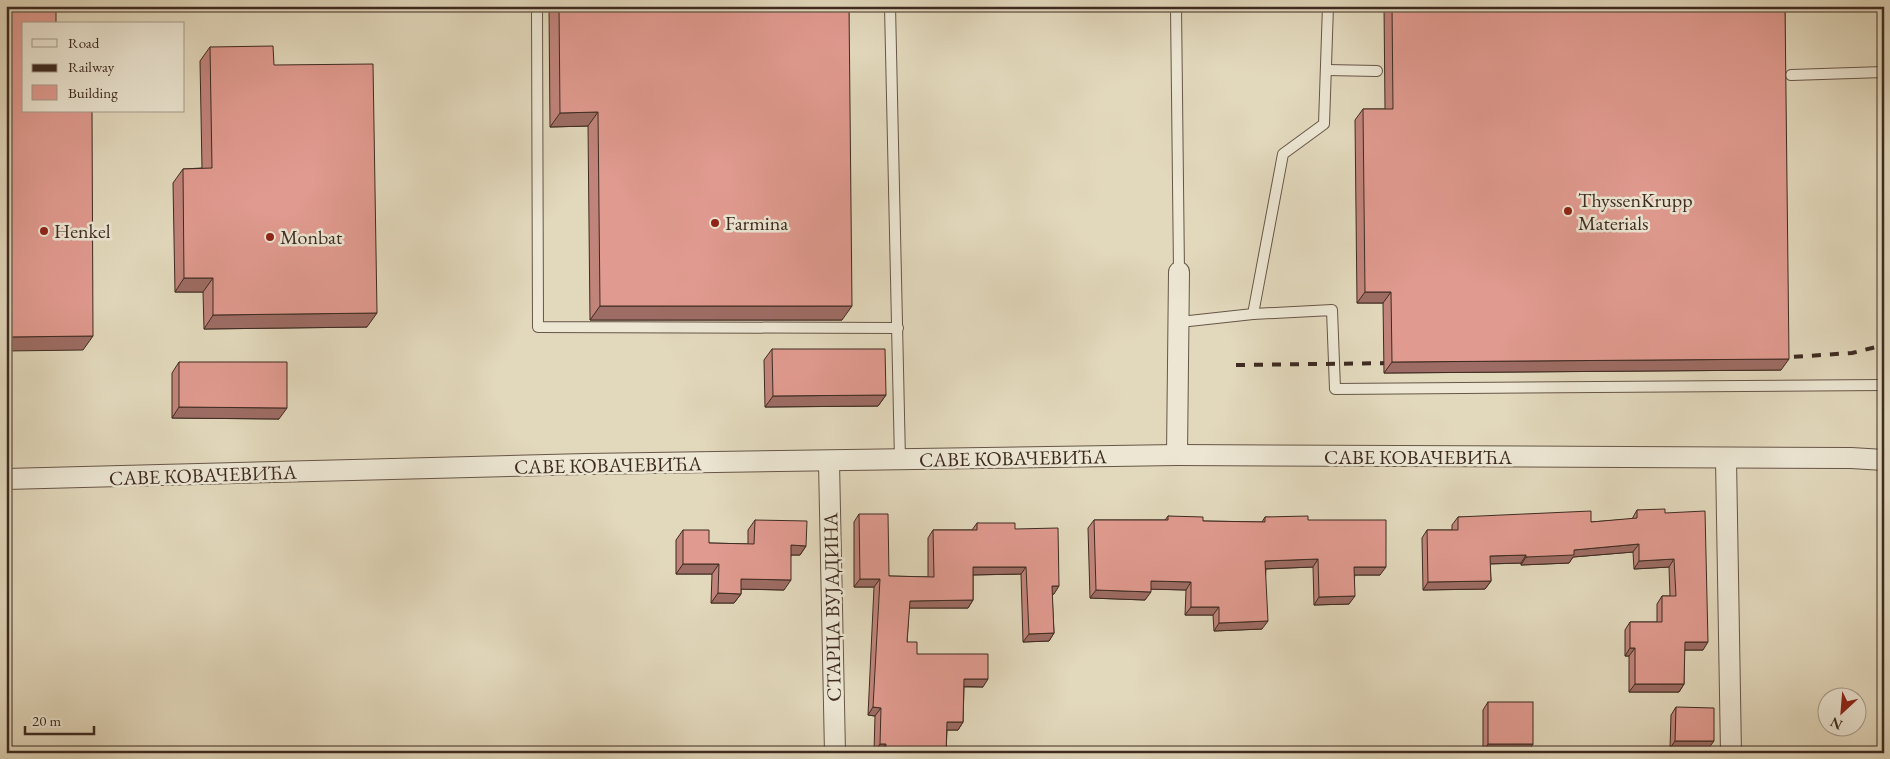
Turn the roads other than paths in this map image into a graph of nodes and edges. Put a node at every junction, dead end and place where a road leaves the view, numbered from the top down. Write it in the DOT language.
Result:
graph roads {
  1 [pos="537,6"];
  2 [pos="890,6"];
  3 [pos="1176,6"];
  4 [pos="1328,6"];
  5 [pos="1327,70"];
  6 [pos="1377,71"];
  7 [pos="1884,72"];
  8 [pos="1791,75"];
  9 [pos="1179,272"];
  10 [pos="1253,314"];
  11 [pos="1180,322"];
  12 [pos="898,328"];
  13 [pos="1884,385"];
  14 [pos="1177,455"];
  15 [pos="1726,459"];
  16 [pos="900,460"];
  17 [pos="1884,460"];
  18 [pos="829,462"];
  19 [pos="6,479"];
  20 [pos="835,753"];
  21 [pos="1731,753"];
  1 -- 12 [label="lane"];
  2 -- 12 [label="lane"];
  3 -- 9 [label="lane"];
  4 -- 5 [label="lane"];
  5 -- 6 [label="lane"];
  5 -- 10 [label="lane"];
  7 -- 8 [label="lane"];
  9 -- 11 [label="street"];
  10 -- 11 [label="lane"];
  10 -- 13 [label="lane"];
  11 -- 14 [label="street"];
  12 -- 16 [label="lane"];
  14 -- 15 [label="street, САВЕ КОВАЧЕВИЋА"];
  14 -- 16 [label="street, САВЕ КОВАЧЕВИЋА"];
  15 -- 17 [label="street, САВЕ КОВАЧЕВИЋА"];
  15 -- 21 [label="street"];
  16 -- 18 [label="street, САВЕ КОВАЧЕВИЋА"];
  18 -- 19 [label="street, САВЕ КОВАЧЕВИЋА"];
  18 -- 20 [label="street, СТАРЦА ВУЈАДИНА"];
}
